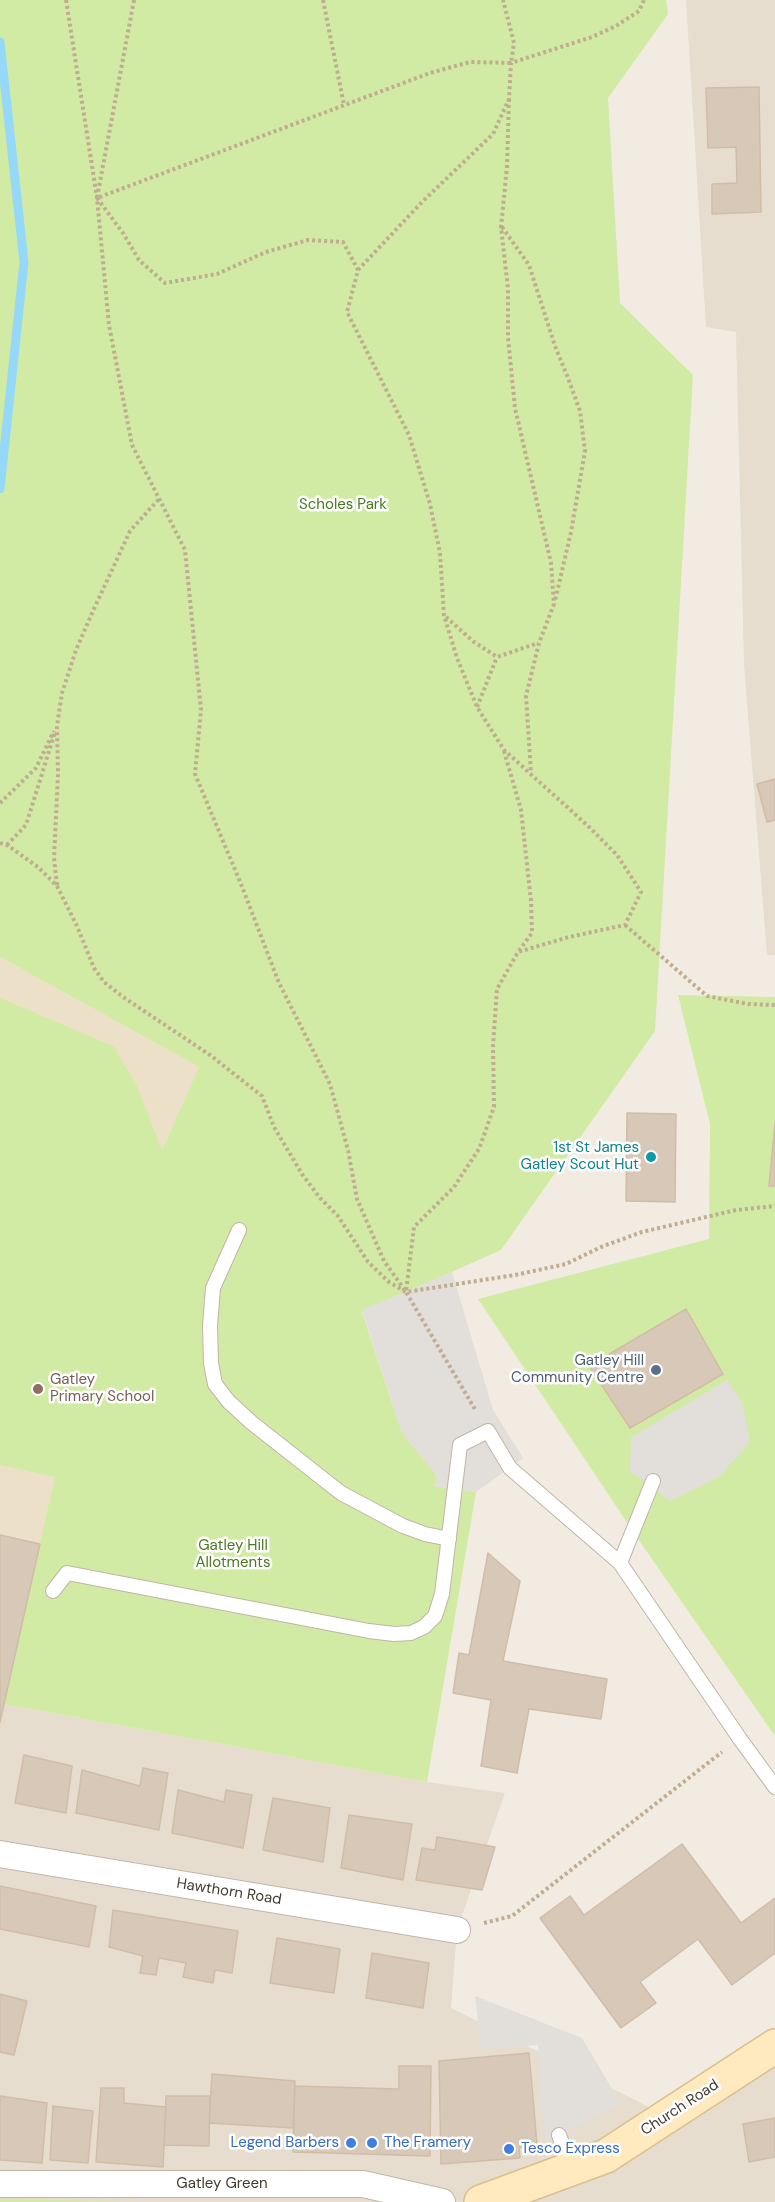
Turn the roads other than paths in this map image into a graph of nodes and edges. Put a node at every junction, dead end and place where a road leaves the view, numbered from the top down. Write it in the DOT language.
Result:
graph roads {
  1 [pos="239,1230"];
  2 [pos="653,1481"];
  3 [pos="449,1539"];
  4 [pos="620,1563"];
  5 [pos="53,1591"];
  6 [pos="775,1787"];
  7 [pos="0,1854"];
  8 [pos="457,1930"];
  9 [pos="775,2046"];
  10 [pos="559,2135"];
  11 [pos="571,2169"];
  12 [pos="0,2184"];
  13 [pos="442,2202"];
  14 [pos="481,2202"];
  1 -- 3 [label="lane"];
  2 -- 4 [label="lane"];
  3 -- 4 [label="lane"];
  3 -- 5 [label="lane"];
  4 -- 6 [label="lane"];
  7 -- 8 [label="street, Hawthorn Road"];
  9 -- 11 [label="street, Church Road"];
  10 -- 11 [label="lane"];
  11 -- 14 [label="street, Church Road"];
  12 -- 13 [label="street, Gatley Green"];
}
